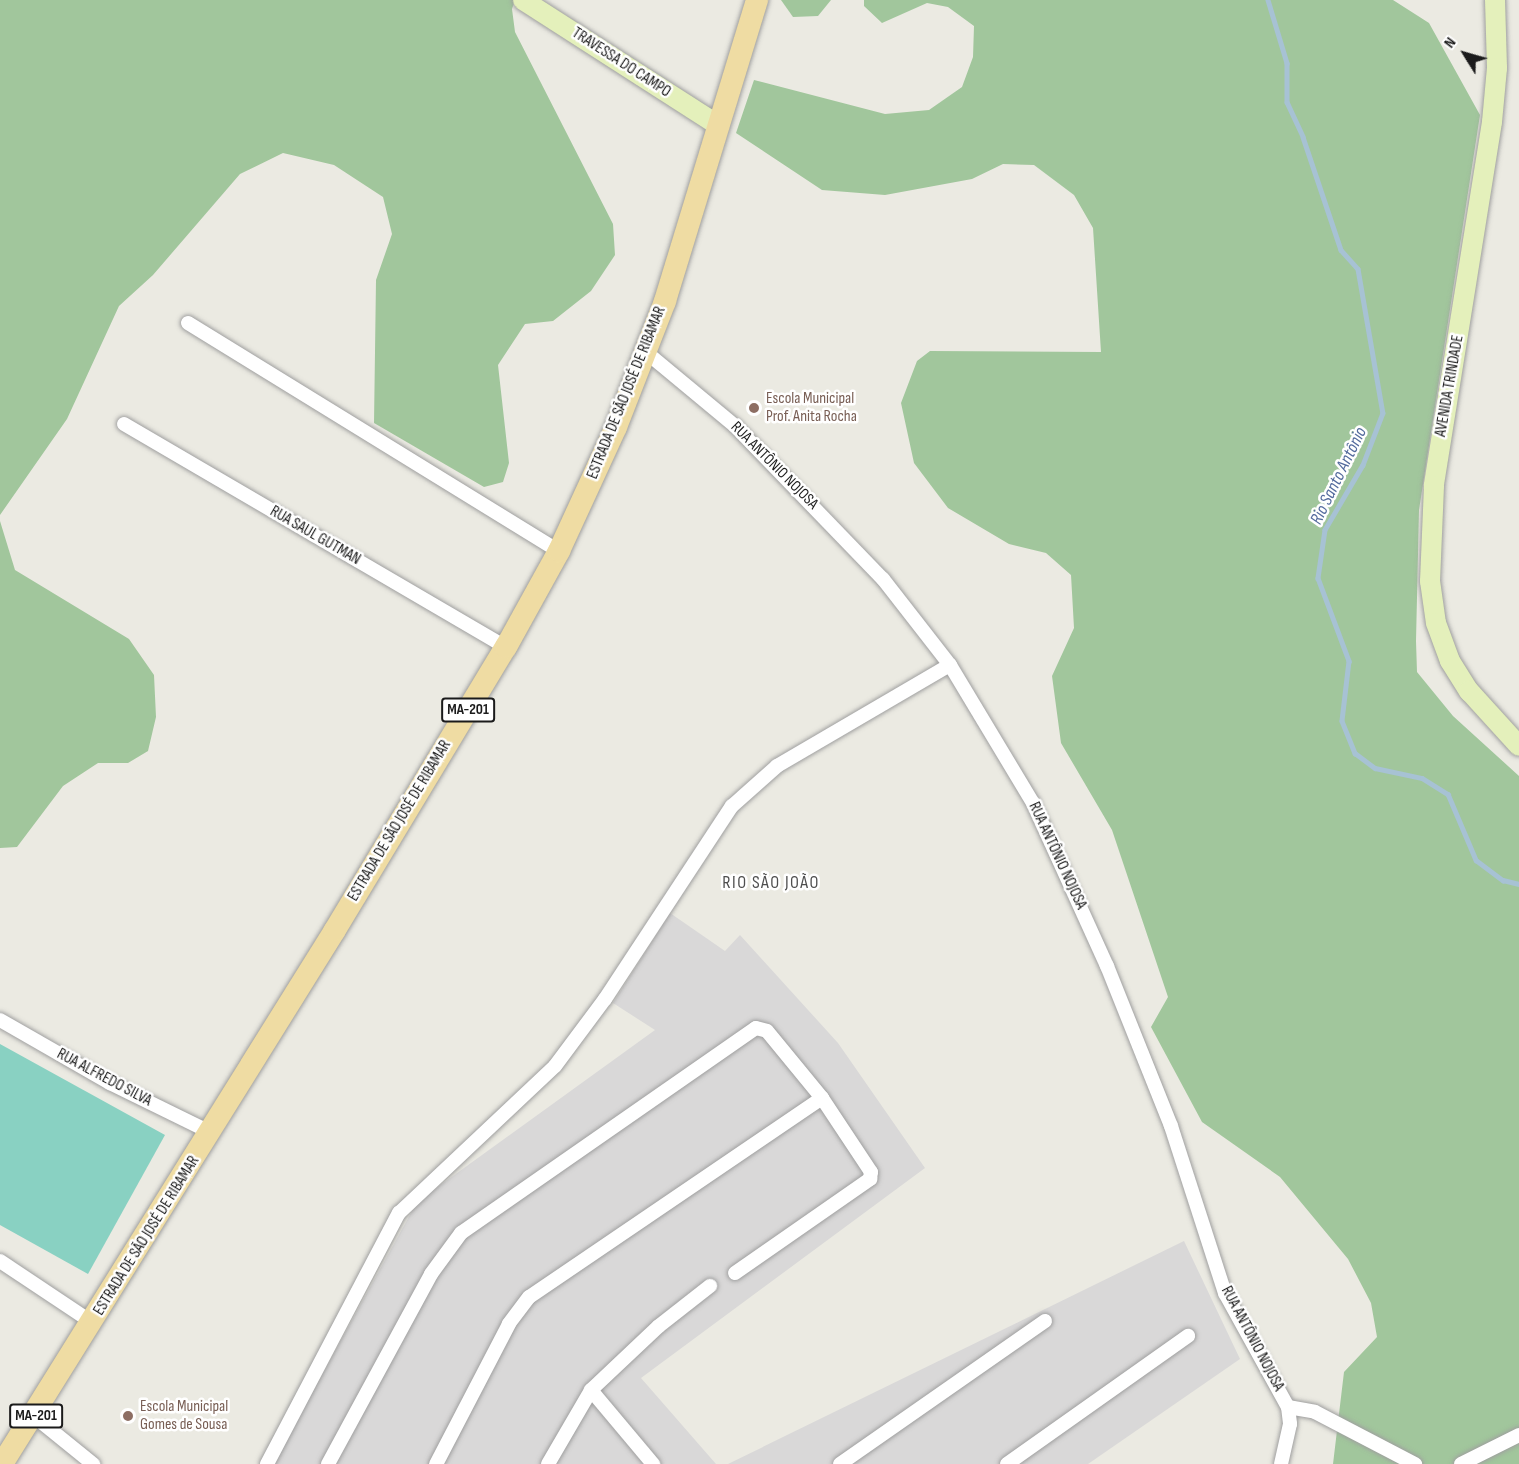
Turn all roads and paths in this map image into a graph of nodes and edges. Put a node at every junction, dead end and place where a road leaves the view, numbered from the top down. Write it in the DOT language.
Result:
graph roads {
  1 [pos="522,0"];
  2 [pos="757,0"];
  3 [pos="1495,0"];
  4 [pos="719,126"];
  5 [pos="188,323"];
  6 [pos="646,352"];
  7 [pos="124,424"];
  8 [pos="559,551"];
  9 [pos="506,647"];
  10 [pos="950,665"];
  11 [pos="1519,746"];
  12 [pos="0,1020"];
  13 [pos="822,1098"];
  14 [pos="210,1132"];
  15 [pos="0,1261"];
  16 [pos="735,1273"];
  17 [pos="710,1286"];
  18 [pos="1045,1321"];
  19 [pos="93,1323"];
  20 [pos="1188,1336"];
  21 [pos="591,1390"];
  22 [pos="1288,1407"];
  23 [pos="35,1417"];
  24 [pos="1519,1435"];
  25 [pos="2,1464"];
  26 [pos="93,1464"];
  27 [pos="267,1464"];
  28 [pos="328,1464"];
  29 [pos="436,1464"];
  30 [pos="548,1464"];
  31 [pos="653,1464"];
  32 [pos="840,1464"];
  33 [pos="1007,1464"];
  34 [pos="1281,1464"];
  35 [pos="1415,1464"];
  36 [pos="1461,1464"];
  1 -- 4 [label="main road, TRAVESSA DO CAMPO"];
  2 -- 4 [label="main road, ESTRADA DE SÃO JOSÉ DE RIBAMAR / MA-201"];
  3 -- 11 [label="main road, AVENIDA TRINDADE"];
  4 -- 6 [label="main road, ESTRADA DE SÃO JOSÉ DE RIBAMAR / MA-201"];
  5 -- 8 [label="street"];
  6 -- 8 [label="main road, ESTRADA DE SÃO JOSÉ DE RIBAMAR / MA-201"];
  6 -- 10 [label="street, RUA ANTÔNIO NOJOSA"];
  7 -- 9 [label="street, RUA SAUL GUTMAN"];
  8 -- 9 [label="main road, ESTRADA DE SÃO JOSÉ DE RIBAMAR / MA-201"];
  9 -- 14 [label="main road, ESTRADA DE SÃO JOSÉ DE RIBAMAR / MA-201"];
  10 -- 22 [label="street, RUA ANTÔNIO NOJOSA"];
  10 -- 27 [label="street"];
  12 -- 14 [label="street, RUA ALFREDO SILVA"];
  13 -- 16 [label="street"];
  13 -- 28 [label="street"];
  13 -- 29 [label="street"];
  14 -- 19 [label="main road, ESTRADA DE SÃO JOSÉ DE RIBAMAR / MA-201"];
  15 -- 19 [label="street"];
  17 -- 21 [label="street"];
  18 -- 32 [label="street"];
  19 -- 23 [label="main road, ESTRADA DE SÃO JOSÉ DE RIBAMAR / MA-201"];
  20 -- 33 [label="street"];
  21 -- 30 [label="street"];
  21 -- 31 [label="street"];
  22 -- 34 [label="street, RUA ANTÔNIO NOJOSA"];
  22 -- 35 [label="street"];
  23 -- 25 [label="main road, ESTRADA DE SÃO JOSÉ DE RIBAMAR / MA-201"];
  23 -- 26 [label="street"];
  24 -- 36 [label="street"];
}
